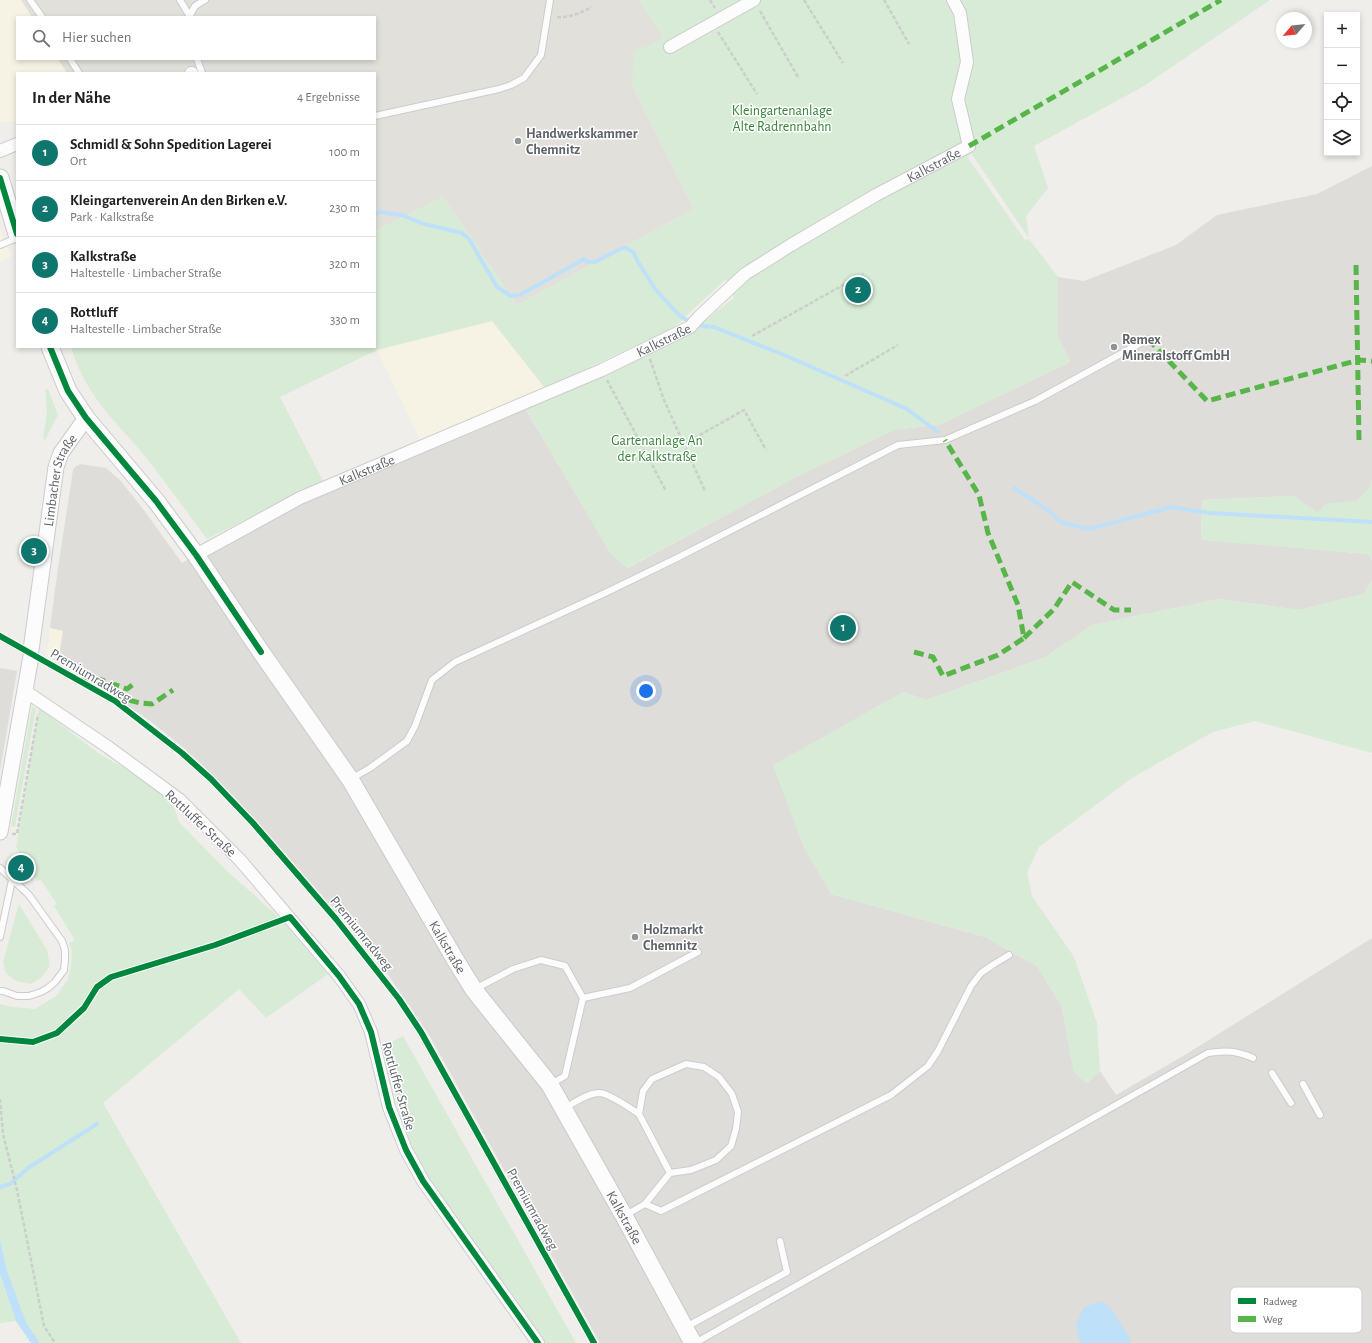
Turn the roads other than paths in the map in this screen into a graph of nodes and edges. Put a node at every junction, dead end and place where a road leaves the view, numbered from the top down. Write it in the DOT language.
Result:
graph roads {
  1 [pos="30,0"];
  2 [pos="180,0"];
  3 [pos="205,0"];
  4 [pos="550,0"];
  5 [pos="754,0"];
  6 [pos="953,0"];
  7 [pos="41,16"];
  8 [pos="189,16"];
  9 [pos="670,47"];
  10 [pos="71,60"];
  11 [pos="197,60"];
  12 [pos="78,72"];
  13 [pos="202,72"];
  14 [pos="376,116"];
  15 [pos="16,144"];
  16 [pos="0,151"];
  17 [pos="0,178"];
  18 [pos="16,231"];
  19 [pos="16,238"];
  20 [pos="0,245"];
  21 [pos="1148,339"];
  22 [pos="50,348"];
  23 [pos="86,418"];
  24 [pos="196,555"];
  25 [pos="29,693"];
  26 [pos="350,780"];
  27 [pos="3,832"];
  28 [pos="0,868"];
  29 [pos="12,880"];
  30 [pos="0,937"];
  31 [pos="698,952"];
  32 [pos="1009,955"];
  33 [pos="0,985"];
  34 [pos="474,990"];
  35 [pos="2,991"];
  36 [pos="583,998"];
  37 [pos="1253,1058"];
  38 [pos="1272,1073"];
  39 [pos="1302,1084"];
  40 [pos="550,1085"];
  41 [pos="1291,1103"];
  42 [pos="563,1108"];
  43 [pos="639,1114"];
  44 [pos="1320,1115"];
  45 [pos="670,1173"];
  46 [pos="645,1204"];
  47 [pos="624,1216"];
  48 [pos="780,1241"];
  49 [pos="684,1327"];
  50 [pos="538,1343"];
  51 [pos="694,1343"];
  1 -- 7 [label="lane"];
  2 -- 8 [label="lane"];
  3 -- 8 [label="lane"];
  4 -- 14 [label="lane"];
  5 -- 9 [label="street"];
  6 -- 24 [label="street, Kalkstraße"];
  10 -- 12 [label="lane"];
  11 -- 13 [label="lane"];
  15 -- 16 [label="street"];
  17 -- 18 [label="main road"];
  19 -- 20 [label="lane"];
  21 -- 26 [label="lane"];
  22 -- 23 [label="main road, Limbacher Straße"];
  23 -- 24 [label="main road, Kalkstraße"];
  23 -- 25 [label="street, Limbacher Straße"];
  24 -- 26 [label="main road, Kalkstraße"];
  25 -- 27 [label="street, Limbacher Straße"];
  25 -- 50 [label="street, Rottluffer Straße"];
  26 -- 34 [label="main road, Kalkstraße"];
  28 -- 29 [label="lane"];
  29 -- 30 [label="lane"];
  29 -- 35 [label="lane"];
  31 -- 36 [label="lane"];
  32 -- 46 [label="lane"];
  33 -- 35 [label="lane"];
  34 -- 36 [label="lane"];
  34 -- 40 [label="main road, Kalkstraße"];
  36 -- 40 [label="lane"];
  37 -- 51 [label="lane"];
  38 -- 41 [label="lane"];
  39 -- 44 [label="lane"];
  40 -- 42 [label="main road, Kalkstraße"];
  42 -- 43 [label="lane"];
  42 -- 47 [label="main road, Kalkstraße"];
  43 -- 45 [label="lane"];
  43 -- 45 [label="lane"];
  45 -- 46 [label="lane"];
  46 -- 47 [label="lane"];
  47 -- 49 [label="main road, Kalkstraße"];
  48 -- 49 [label="lane"];
  49 -- 51 [label="main road, Kalkstraße"];
}
